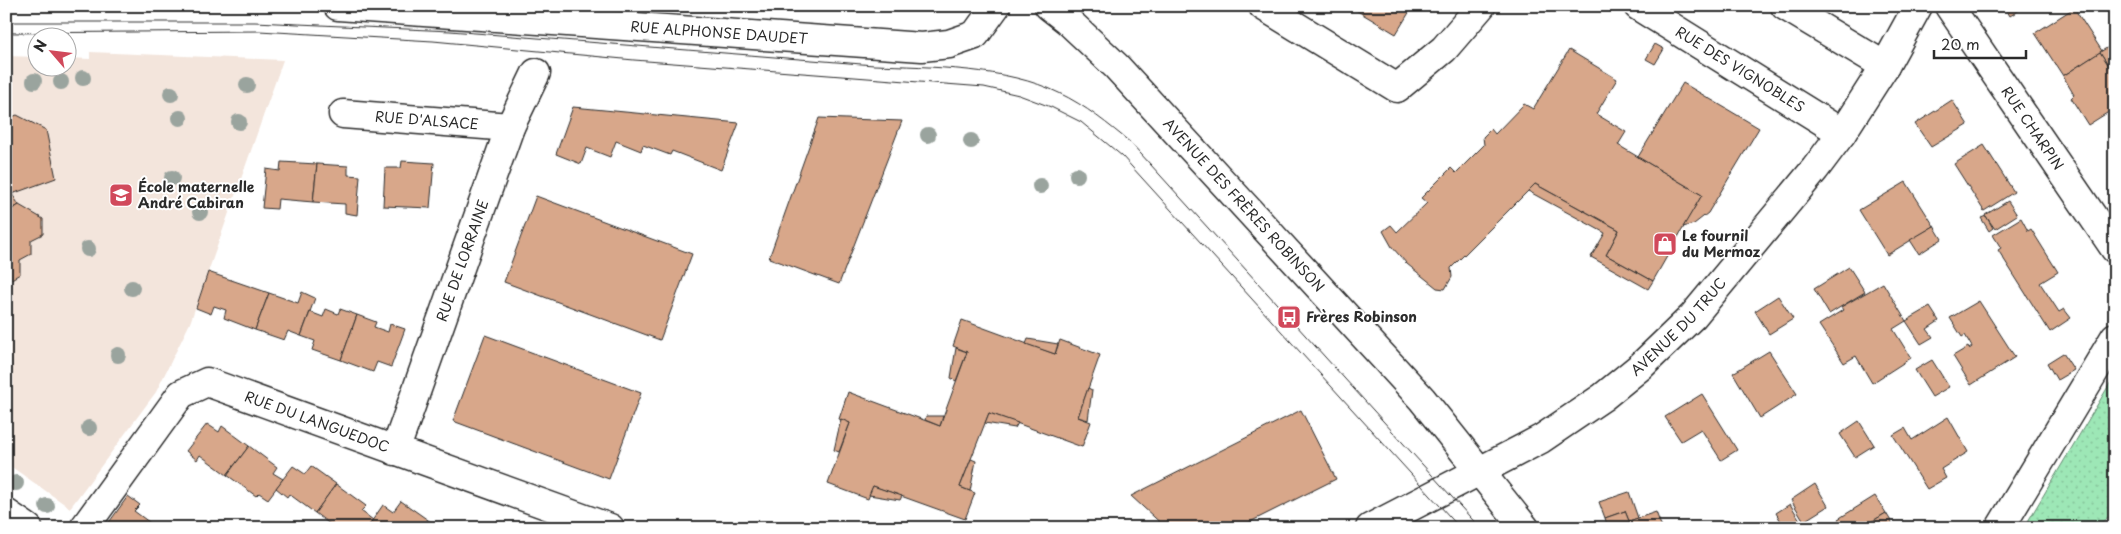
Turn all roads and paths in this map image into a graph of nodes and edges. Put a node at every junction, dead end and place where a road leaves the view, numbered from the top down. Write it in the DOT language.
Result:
graph roads {
  1 [pos="338,6"];
  2 [pos="996,6"];
  3 [pos="1049,6"];
  4 [pos="1263,6"];
  5 [pos="1481,6"];
  6 [pos="1638,6"];
  7 [pos="1785,6"];
  8 [pos="1918,6"];
  9 [pos="1950,6"];
  10 [pos="1885,66"];
  11 [pos="536,73"];
  12 [pos="343,114"];
  13 [pos="510,127"];
  14 [pos="1842,133"];
  15 [pos="2115,249"];
  16 [pos="2115,337"];
  17 [pos="395,451"];
  18 [pos="1480,471"];
  19 [pos="6,513"];
  20 [pos="28,528"];
  21 [pos="84,528"];
  22 [pos="610,528"];
  23 [pos="1370,528"];
  24 [pos="1525,528"];
  25 [pos="2000,528"];
  1 -- 2 [label="street, RUE ALPHONSE DAUDET"];
  3 -- 18 [label="street, AVENUE DES FRÈRES ROBINSON"];
  4 -- 5 [label="street"];
  6 -- 14 [label="street, RUE DES VIGNOBLES"];
  7 -- 10 [label="street"];
  8 -- 10 [label="street, AVENUE DU TRUC"];
  9 -- 15 [label="street, RUE CHARPIN"];
  10 -- 14 [label="street, AVENUE DU TRUC"];
  11 -- 13 [label="street, RUE DE LORRAINE"];
  12 -- 13 [label="street, RUE D'ALSACE"];
  13 -- 17 [label="street, RUE DE LORRAINE"];
  14 -- 18 [label="street, AVENUE DU TRUC"];
  16 -- 25 [label="street"];
  17 -- 21 [label="street, RUE DU LANGUEDOC"];
  17 -- 22 [label="street, RUE DU LANGUEDOC"];
  18 -- 23 [label="street, AVENUE DU TRUC"];
  18 -- 24 [label="street, AVENUE DES FRÈRES ROBINSON"];
  19 -- 20 [label="street"];
}
